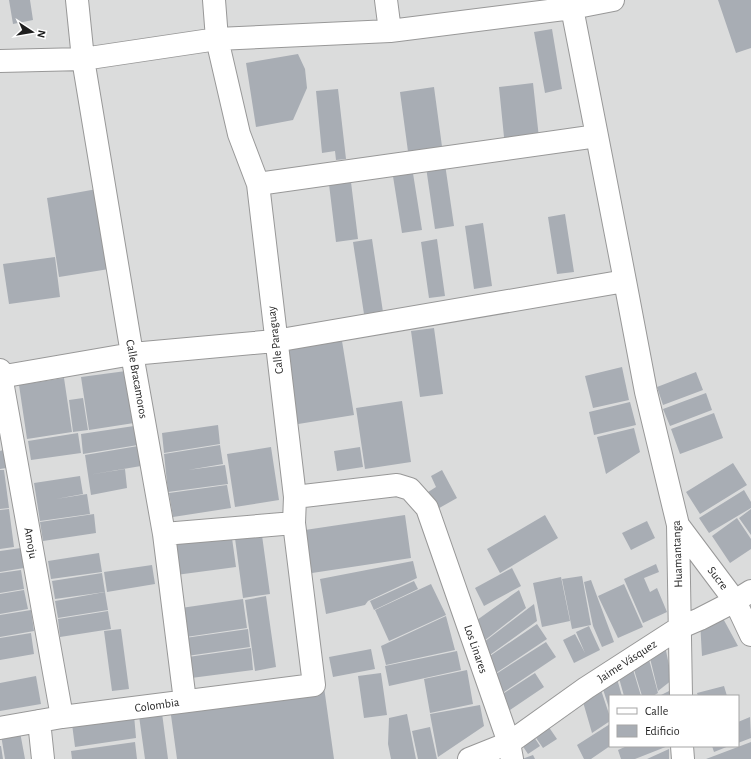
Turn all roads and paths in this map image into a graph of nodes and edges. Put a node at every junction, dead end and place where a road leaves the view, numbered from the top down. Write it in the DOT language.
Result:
graph roads {
  1 [pos="77,0"];
  2 [pos="214,0"];
  3 [pos="386,0"];
  4 [pos="613,0"];
  5 [pos="571,4"];
  6 [pos="390,31"];
  7 [pos="217,39"];
  8 [pos="83,59"];
  9 [pos="0,61"];
  10 [pos="597,136"];
  11 [pos="258,184"];
  12 [pos="625,282"];
  13 [pos="275,341"];
  14 [pos="132,354"];
  15 [pos="0,375"];
  16 [pos="294,497"];
  17 [pos="294,523"];
  18 [pos="678,525"];
  19 [pos="164,534"];
  20 [pos="743,596"];
  21 [pos="679,628"];
  22 [pos="751,634"];
  23 [pos="314,685"];
  24 [pos="681,695"];
  25 [pos="185,701"];
  26 [pos="62,717"];
  27 [pos="39,721"];
  28 [pos="0,728"];
  29 [pos="682,747"];
  30 [pos="511,751"];
  31 [pos="43,759"];
  32 [pos="469,759"];
  33 [pos="683,759"];
  1 -- 8 [label="street, Calle Bracamoros"];
  2 -- 7 [label="street, Calle Paraguay"];
  3 -- 6 [label="street"];
  4 -- 5 [label="street"];
  5 -- 6 [label="street"];
  5 -- 10 [label="street, Huamantanga"];
  6 -- 7 [label="street"];
  7 -- 8 [label="street"];
  7 -- 11 [label="street, Calle Paraguay"];
  8 -- 9 [label="street"];
  8 -- 14 [label="street, Calle Bracamoros"];
  10 -- 11 [label="street"];
  10 -- 12 [label="street, Huamantanga"];
  11 -- 13 [label="street, Calle Paraguay"];
  12 -- 13 [label="street"];
  12 -- 18 [label="street, Huamantanga"];
  13 -- 14 [label="street"];
  13 -- 16 [label="street, Calle Paraguay"];
  14 -- 15 [label="street"];
  14 -- 19 [label="street, Calle Bracamoros"];
  15 -- 26 [label="street, Amoju"];
  16 -- 17 [label="street, Calle Paraguay"];
  16 -- 30 [label="street, Los Linares"];
  17 -- 19 [label="street"];
  17 -- 23 [label="street, Calle Paraguay"];
  18 -- 20 [label="street, Sucre"];
  18 -- 21 [label="street, Huamantanga"];
  19 -- 25 [label="street, Calle Bracamoros"];
  20 -- 21 [label="street, Jaime Vásquez"];
  20 -- 22 [label="street, Sucre"];
  21 -- 24 [label="street, Huamantanga"];
  21 -- 30 [label="street, Jaime Vásquez"];
  23 -- 25 [label="street, Colombia"];
  25 -- 26 [label="street, Colombia"];
  26 -- 27 [label="street, Colombia"];
  27 -- 28 [label="street, Colombia"];
  27 -- 31 [label="street"];
  29 -- 33 [label="street"];
  30 -- 32 [label="street, Jaime Vásquez"];
}
